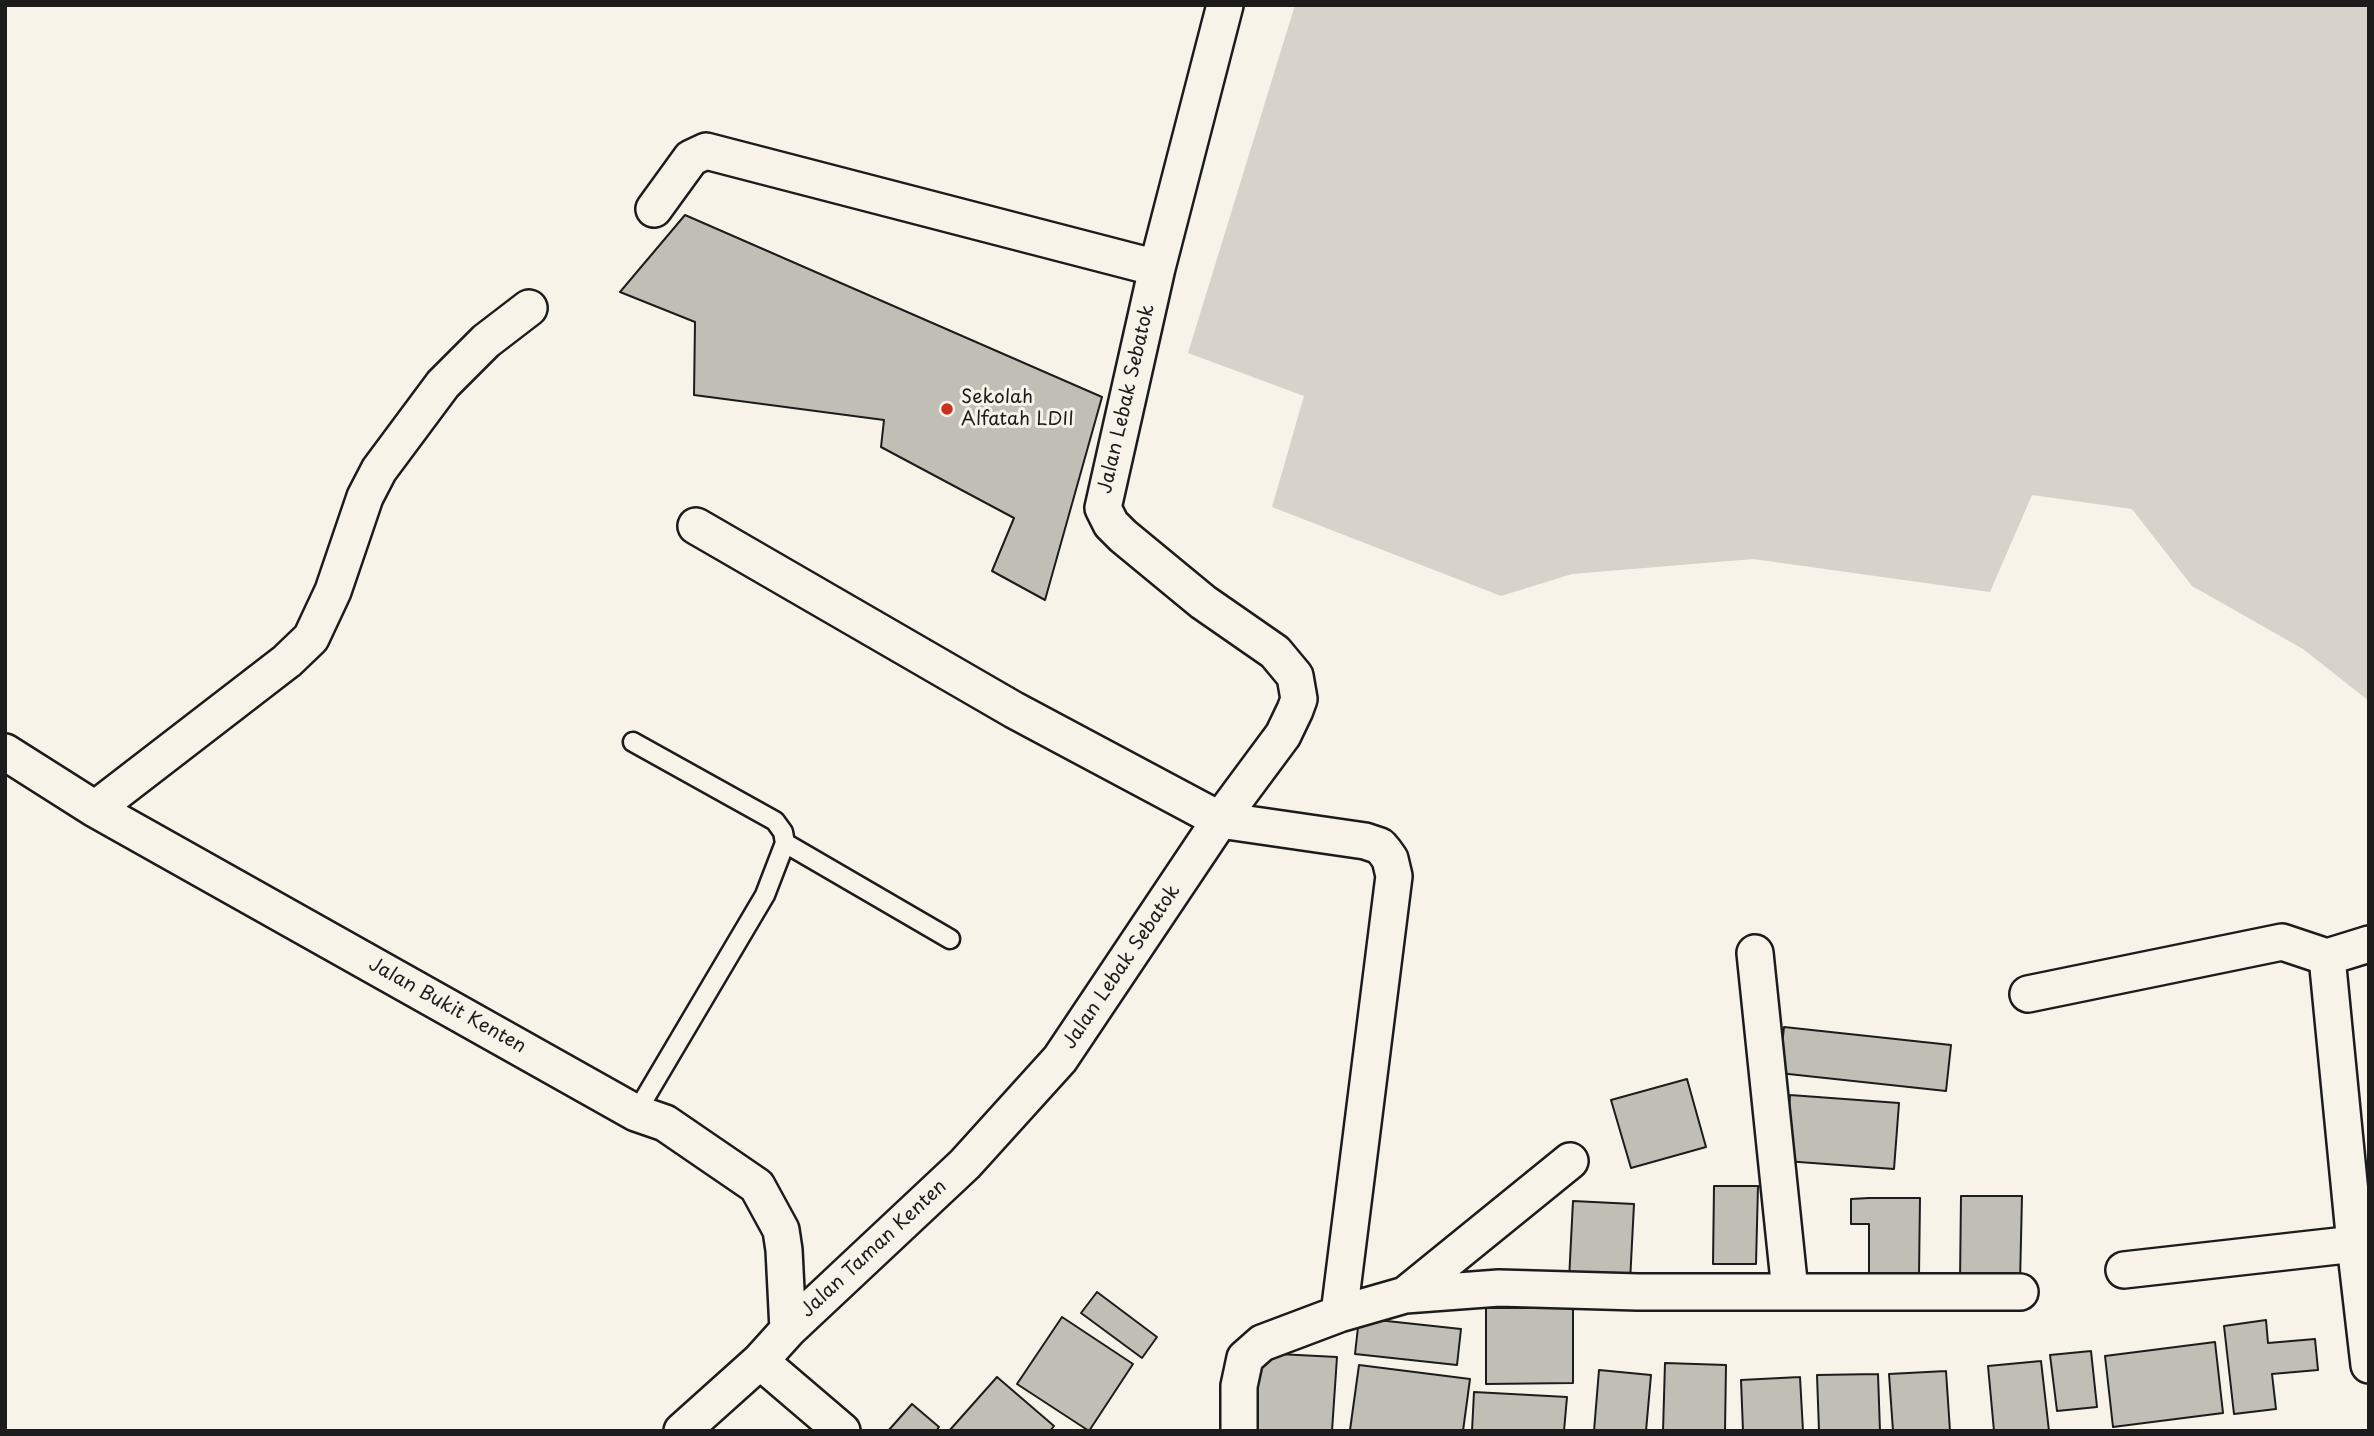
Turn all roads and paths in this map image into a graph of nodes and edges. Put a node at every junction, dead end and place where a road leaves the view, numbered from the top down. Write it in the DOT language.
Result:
graph roads {
  1 [pos="1224,5"];
  2 [pos="654,209"];
  3 [pos="1157,268"];
  4 [pos="529,308"];
  5 [pos="696,526"];
  6 [pos="633,742"];
  7 [pos="5,752"];
  8 [pos="95,809"];
  9 [pos="1220,820"];
  10 [pos="785,843"];
  11 [pos="950,939"];
  12 [pos="2369,944"];
  13 [pos="1755,953"];
  14 [pos="2327,957"];
  15 [pos="2028,994"];
  16 [pos="1059,1059"];
  17 [pos="636,1113"];
  18 [pos="1570,1161"];
  19 [pos="2362,1243"];
  20 [pos="2124,1270"];
  21 [pos="1790,1291"];
  22 [pos="2020,1292"];
  23 [pos="1405,1295"];
  24 [pos="1339,1314"];
  25 [pos="788,1329"];
  26 [pos="760,1361"];
  27 [pos="2369,1365"];
  28 [pos="682,1431"];
  29 [pos="842,1431"];
  30 [pos="1239,1431"];
  1 -- 3 [label="street, Jalan Lebak Sebatok"];
  2 -- 3 [label="street"];
  3 -- 9 [label="street, Jalan Lebak Sebatok"];
  4 -- 8 [label="street"];
  5 -- 9 [label="street"];
  6 -- 10 [label="lane"];
  7 -- 8 [label="street, Jalan Bukit Kenten"];
  8 -- 17 [label="street, Jalan Bukit Kenten"];
  9 -- 16 [label="street, Jalan Lebak Sebatok"];
  9 -- 24 [label="street"];
  10 -- 11 [label="lane"];
  10 -- 17 [label="lane"];
  12 -- 14 [label="street"];
  13 -- 21 [label="street"];
  14 -- 15 [label="street"];
  14 -- 19 [label="street"];
  16 -- 25 [label="street, Jalan Taman Kenten"];
  17 -- 25 [label="street, Jalan Bukit Kenten"];
  18 -- 23 [label="street"];
  19 -- 20 [label="street"];
  19 -- 27 [label="street"];
  21 -- 22 [label="street"];
  21 -- 23 [label="street"];
  23 -- 24 [label="street"];
  24 -- 30 [label="street"];
  25 -- 26 [label="street, Jalan Taman Kenten"];
  26 -- 28 [label="street, Jalan Taman Kenten"];
  26 -- 29 [label="street"];
}
